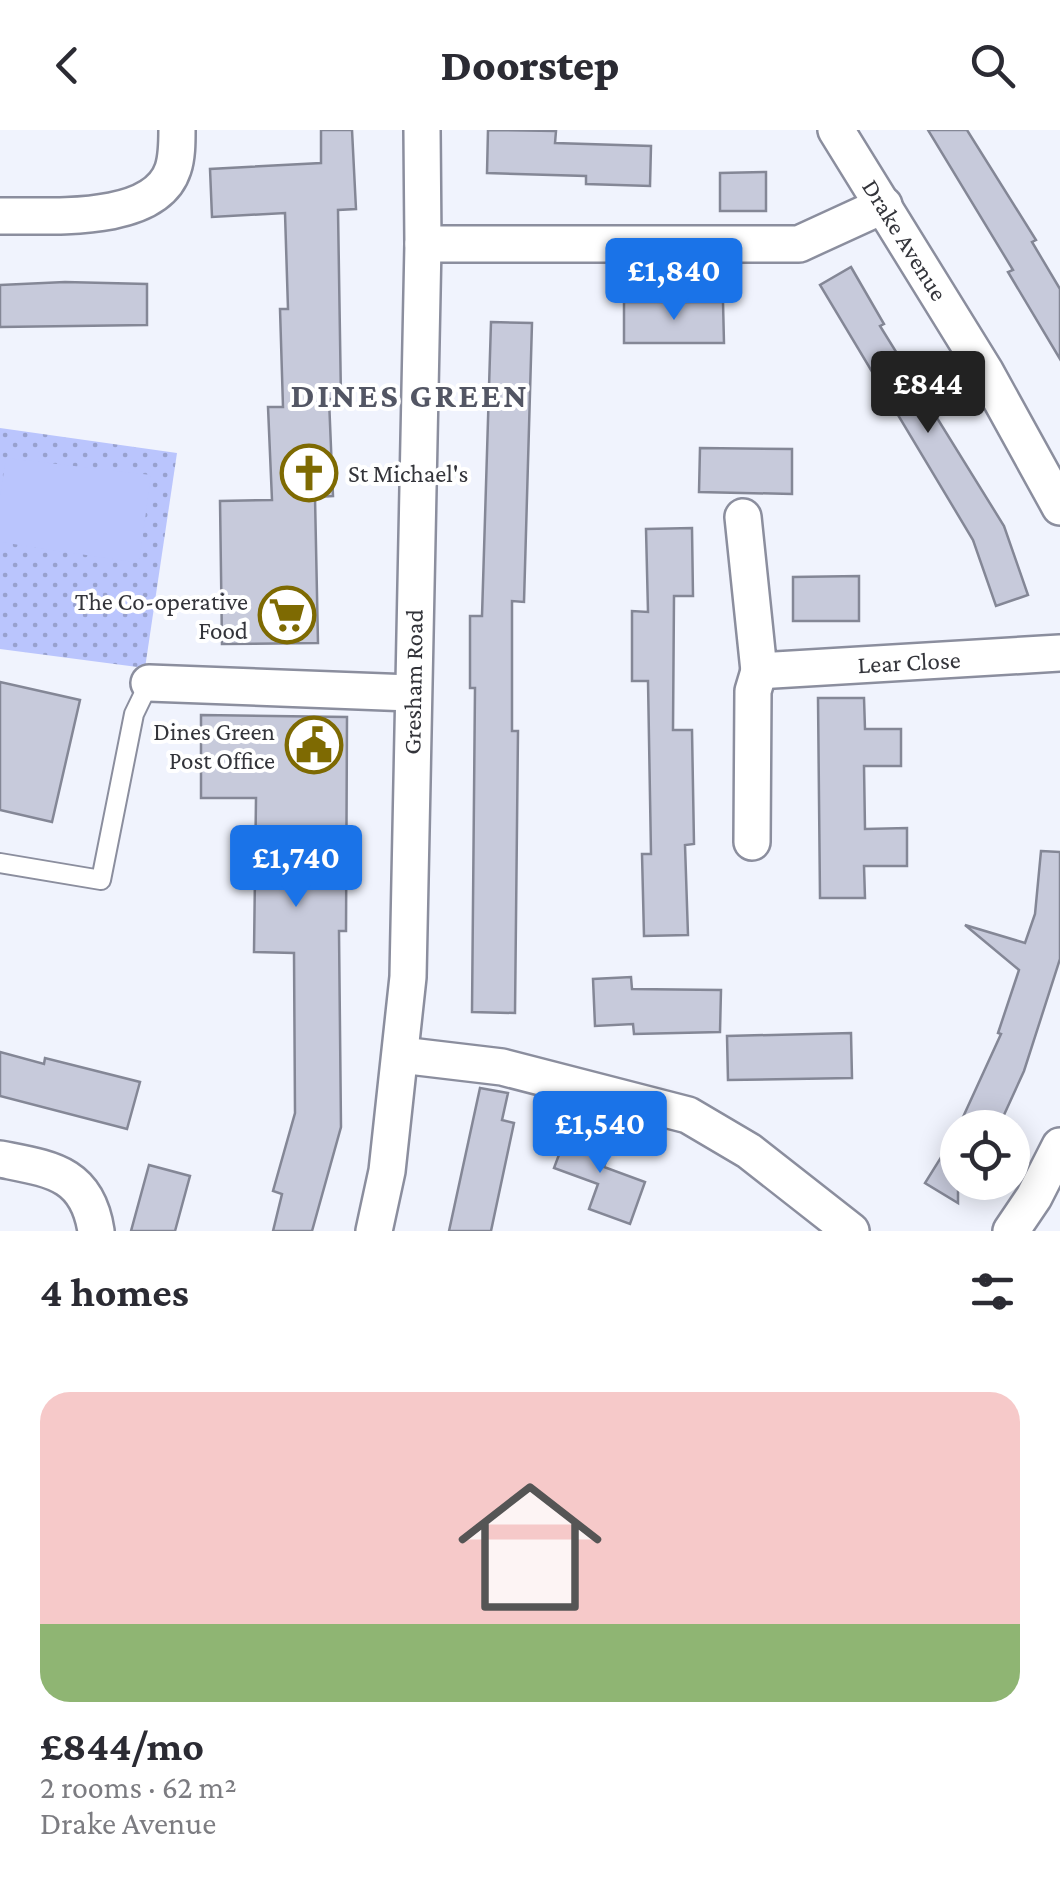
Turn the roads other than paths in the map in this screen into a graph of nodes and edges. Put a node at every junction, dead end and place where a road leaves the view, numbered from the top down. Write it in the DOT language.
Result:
graph roads {
  1 [pos="177,130"];
  2 [pos="422,130"];
  3 [pos="836,130"];
  4 [pos="884,205"];
  5 [pos="0,216"];
  6 [pos="423,244"];
  7 [pos="1060,508"];
  8 [pos="742,517"];
  9 [pos="1060,653"];
  10 [pos="759,671"];
  11 [pos="149,683"];
  12 [pos="412,692"];
  13 [pos="752,842"];
  14 [pos="0,863"];
  15 [pos="401,1055"];
  16 [pos="1060,1146"];
  17 [pos="0,1159"];
  18 [pos="96,1231"];
  19 [pos="374,1231"];
  20 [pos="851,1231"];
  21 [pos="1011,1231"];
  1 -- 5 [label="street"];
  2 -- 6 [label="street, Gresham Road"];
  3 -- 4 [label="street, Drake Avenue"];
  4 -- 6 [label="street"];
  4 -- 7 [label="street, Drake Avenue"];
  6 -- 12 [label="street, Gresham Road"];
  8 -- 10 [label="street"];
  9 -- 10 [label="street, Lear Close"];
  10 -- 13 [label="street"];
  11 -- 12 [label="street"];
  11 -- 14 [label="lane"];
  12 -- 15 [label="street, Gresham Road"];
  15 -- 19 [label="street, Gresham Road"];
  15 -- 20 [label="street"];
  16 -- 21 [label="street"];
  17 -- 18 [label="street"];
}
